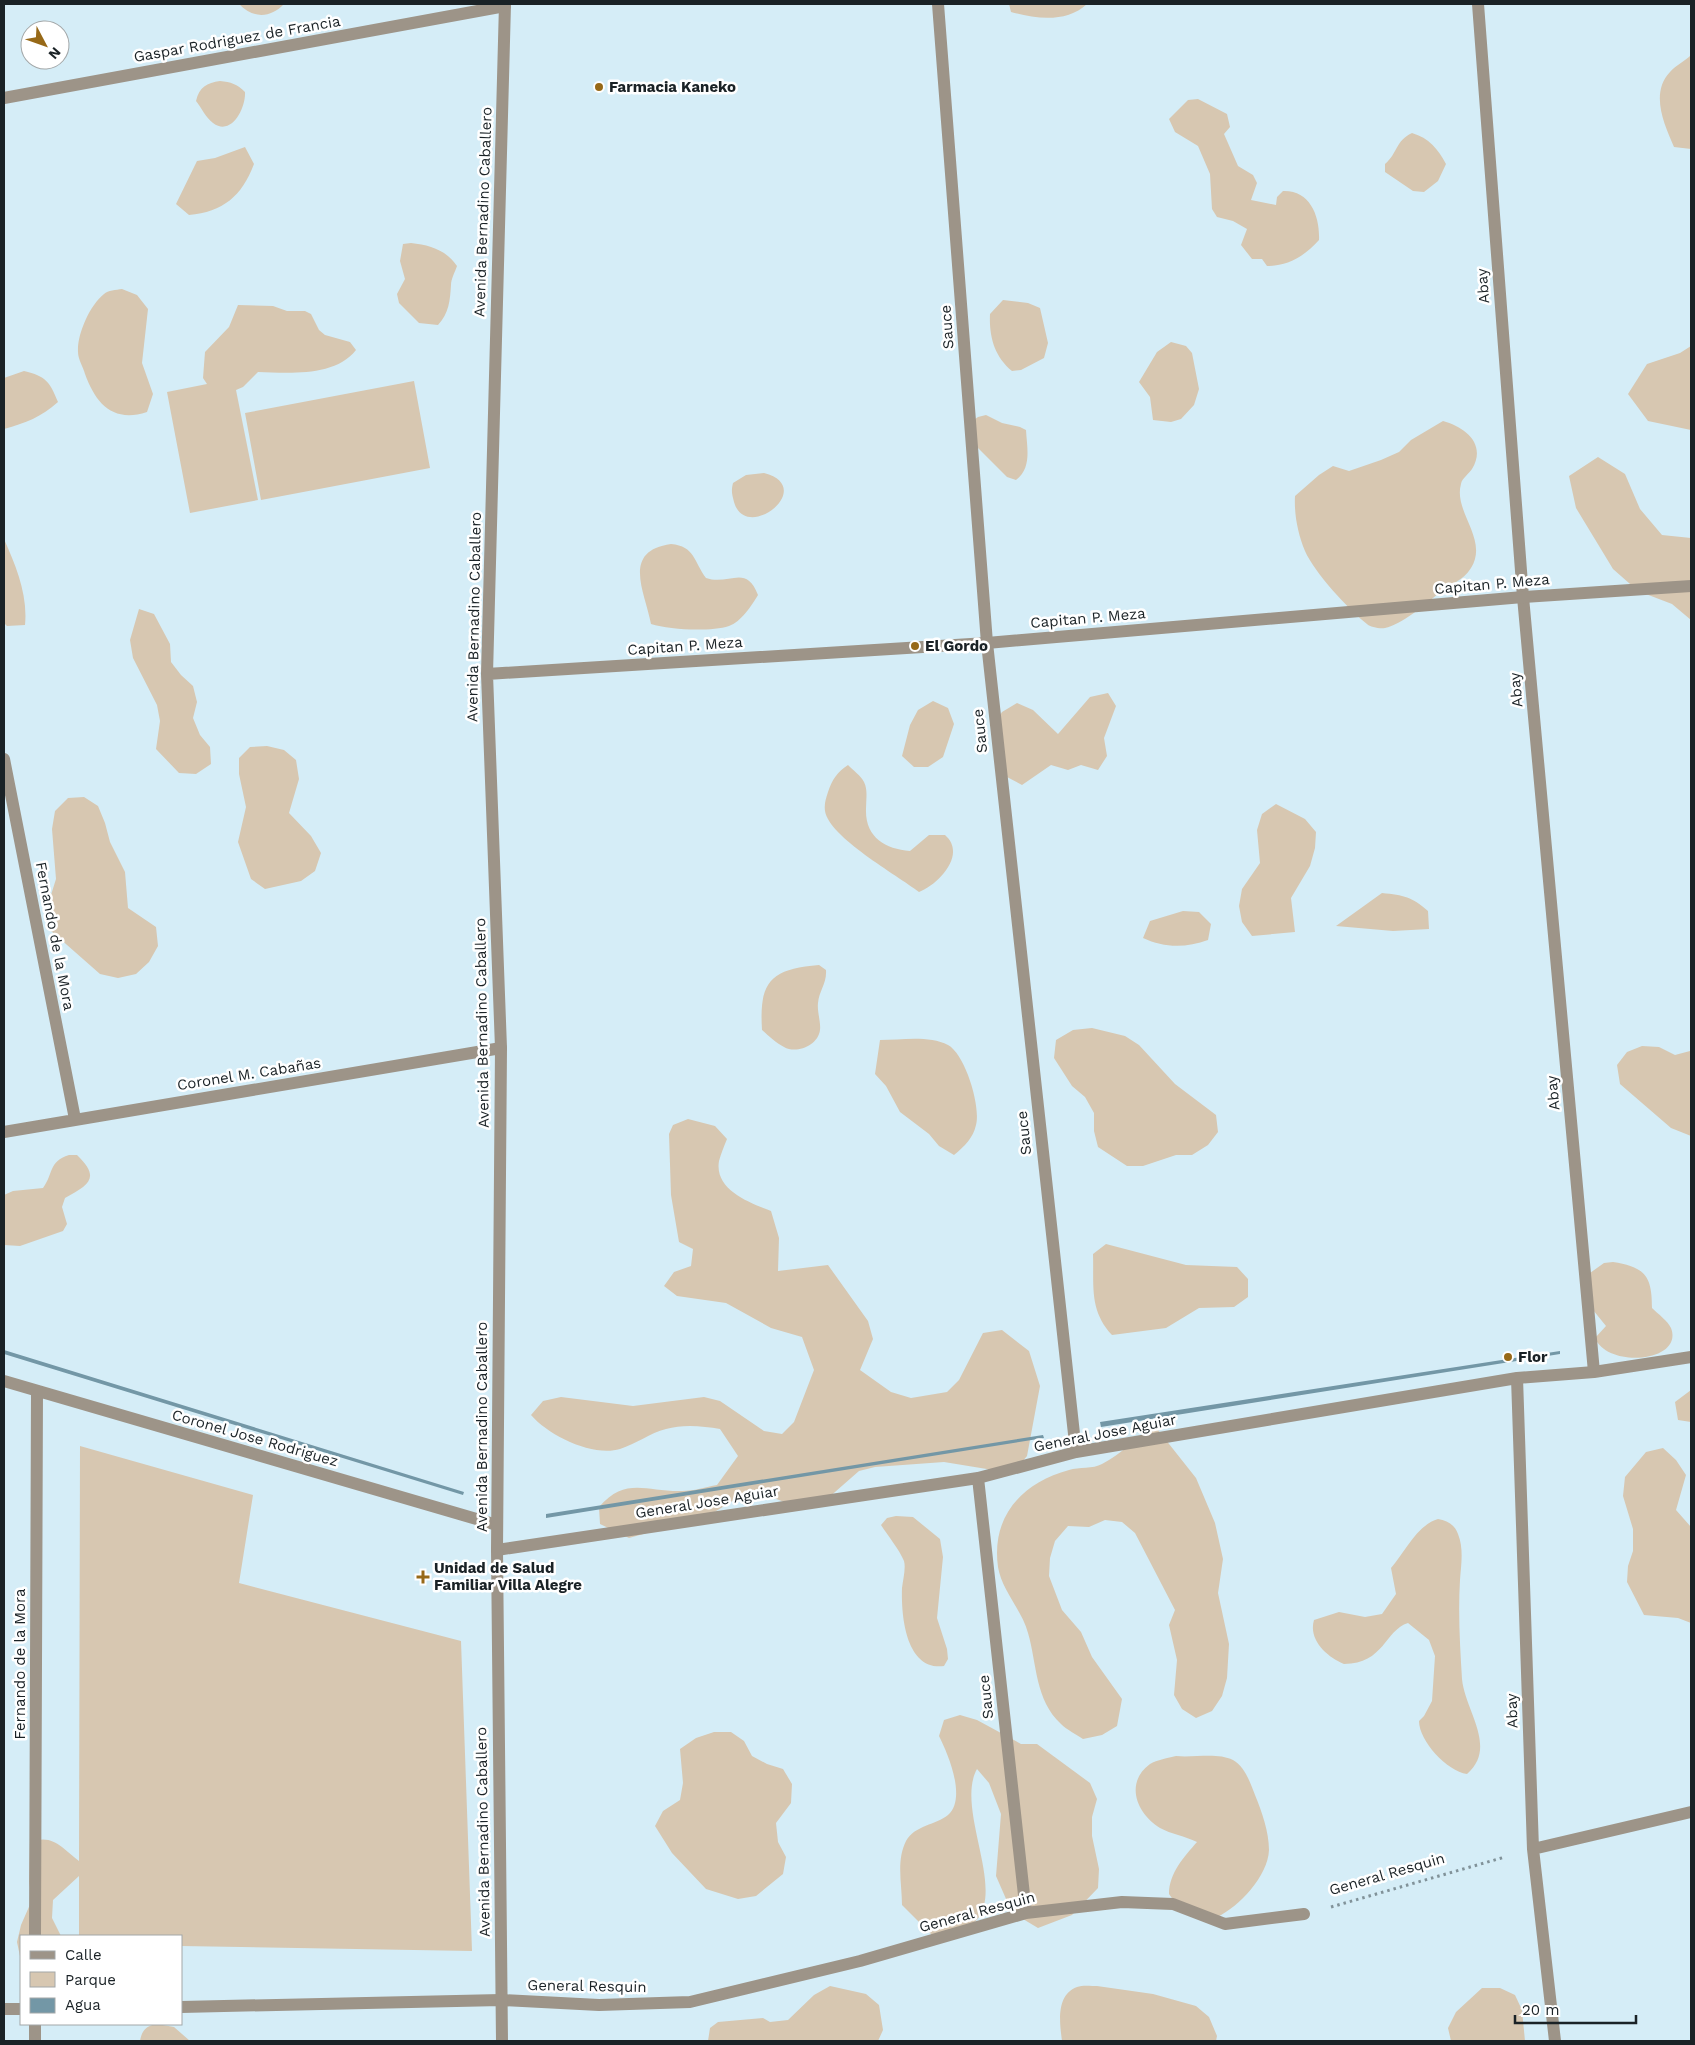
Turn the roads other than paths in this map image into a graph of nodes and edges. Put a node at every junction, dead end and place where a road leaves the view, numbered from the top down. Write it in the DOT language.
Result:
graph roads {
  1 [pos="938,4"];
  2 [pos="1478,4"];
  3 [pos="505,5"];
  4 [pos="4,98"];
  5 [pos="1691,586"];
  6 [pos="1523,597"];
  7 [pos="987,643"];
  8 [pos="487,674"];
  9 [pos="4,759"];
  10 [pos="501,1048"];
  11 [pos="75,1119"];
  12 [pos="4,1132"];
  13 [pos="1691,1357"];
  14 [pos="1594,1372"];
  15 [pos="1517,1378"];
  16 [pos="4,1381"];
  17 [pos="37,1391"];
  18 [pos="1076,1452"];
  19 [pos="978,1478"];
  20 [pos="497,1525"];
  21 [pos="497,1550"];
  22 [pos="1691,1812"];
  23 [pos="1532,1850"];
  24 [pos="1026,1912"];
  25 [pos="1304,1914"];
  26 [pos="35,1935"];
  27 [pos="501,2000"];
  28 [pos="182,2006"];
  29 [pos="4,2009"];
  30 [pos="20,2010"];
  31 [pos="35,2025"];
  32 [pos="35,2041"];
  33 [pos="502,2041"];
  34 [pos="1555,2041"];
  1 -- 7 [label="street, Sauce"];
  2 -- 6 [label="street, Abay"];
  3 -- 4 [label="street, Gaspar Rodriguez de Francia"];
  3 -- 8 [label="street, Avenida Bernadino Caballero"];
  5 -- 6 [label="street, Capitan P. Meza"];
  6 -- 7 [label="street, Capitan P. Meza"];
  6 -- 14 [label="street, Abay"];
  7 -- 8 [label="street, Capitan P. Meza"];
  7 -- 18 [label="street, Sauce"];
  8 -- 10 [label="street, Avenida Bernadino Caballero"];
  9 -- 11 [label="street, Fernando de la Mora"];
  10 -- 11 [label="street, Coronel M. Cabañas"];
  10 -- 20 [label="street, Avenida Bernadino Caballero"];
  11 -- 12 [label="street, Coronel M. Cabañas"];
  13 -- 14 [label="street, General Jose Aguiar"];
  14 -- 15 [label="street, General Jose Aguiar"];
  15 -- 18 [label="street, General Jose Aguiar"];
  15 -- 23 [label="street, Abay"];
  16 -- 17 [label="street, Coronel Jose Rodriguez"];
  17 -- 20 [label="street, Coronel Jose Rodriguez"];
  17 -- 26 [label="street, Fernando de la Mora"];
  18 -- 19 [label="street, General Jose Aguiar"];
  19 -- 21 [label="street, General Jose Aguiar"];
  19 -- 24 [label="street, Sauce"];
  20 -- 21 [label="street, Avenida Bernadino Caballero"];
  21 -- 27 [label="street, Avenida Bernadino Caballero"];
  22 -- 23 [label="street"];
  23 -- 34 [label="street, Abay"];
  24 -- 25 [label="street, General Resquin"];
  24 -- 27 [label="street, General Resquin"];
  27 -- 28 [label="street, General Resquin"];
  27 -- 33 [label="street, Avenida Bernadino Caballero"];
  29 -- 30 [label="street"];
  31 -- 32 [label="street"];
}
